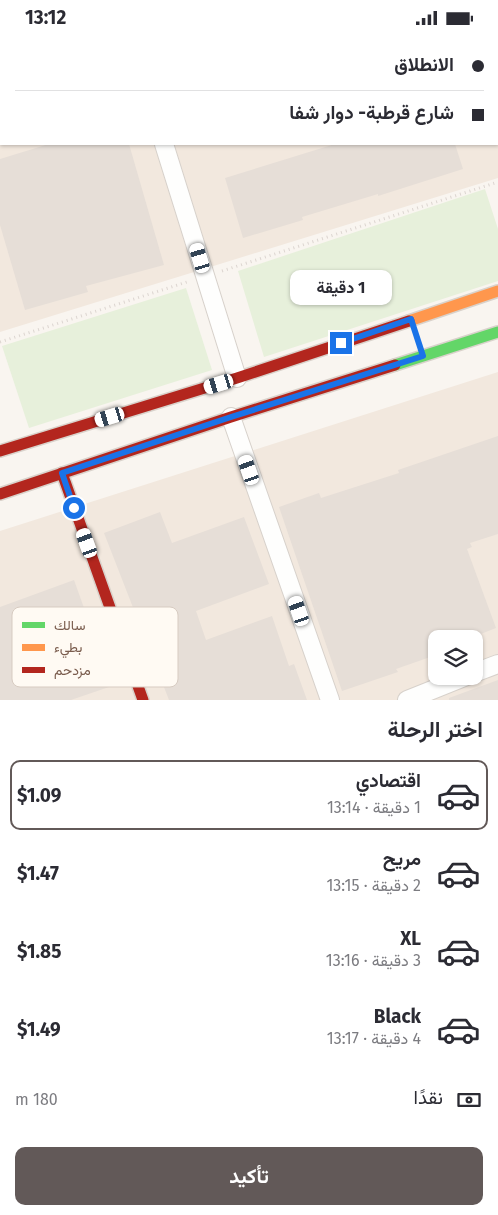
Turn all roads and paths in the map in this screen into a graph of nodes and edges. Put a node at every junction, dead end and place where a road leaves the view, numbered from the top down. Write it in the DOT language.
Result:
graph roads {
  1 [pos="164,145"];
  2 [pos="498,182"];
  3 [pos="206,277"];
  4 [pos="498,291"];
  5 [pos="498,332"];
  6 [pos="0,342"];
  7 [pos="237,378"];
  8 [pos="231,417"];
  9 [pos="0,450"];
  10 [pos="62,473"];
  11 [pos="0,494"];
  12 [pos="110,607"];
  13 [pos="498,664"];
  14 [pos="483,670"];
  15 [pos="444,685"];
  16 [pos="138,687"];
  17 [pos="143,700"];
  18 [pos="330,700"];
  19 [pos="407,700"];
  1 -- 3 [label="street"];
  2 -- 3 [label="path"];
  3 -- 6 [label="path"];
  3 -- 7 [label="street"];
  4 -- 7 [label="main road"];
  5 -- 8 [label="main road"];
  7 -- 9 [label="main road"];
  8 -- 10 [label="main road"];
  8 -- 18 [label="street"];
  10 -- 11 [label="main road"];
  10 -- 12 [label="main road"];
  13 -- 14 [label="street"];
  15 -- 19 [label="street"];
  16 -- 17 [label="main road"];
}
